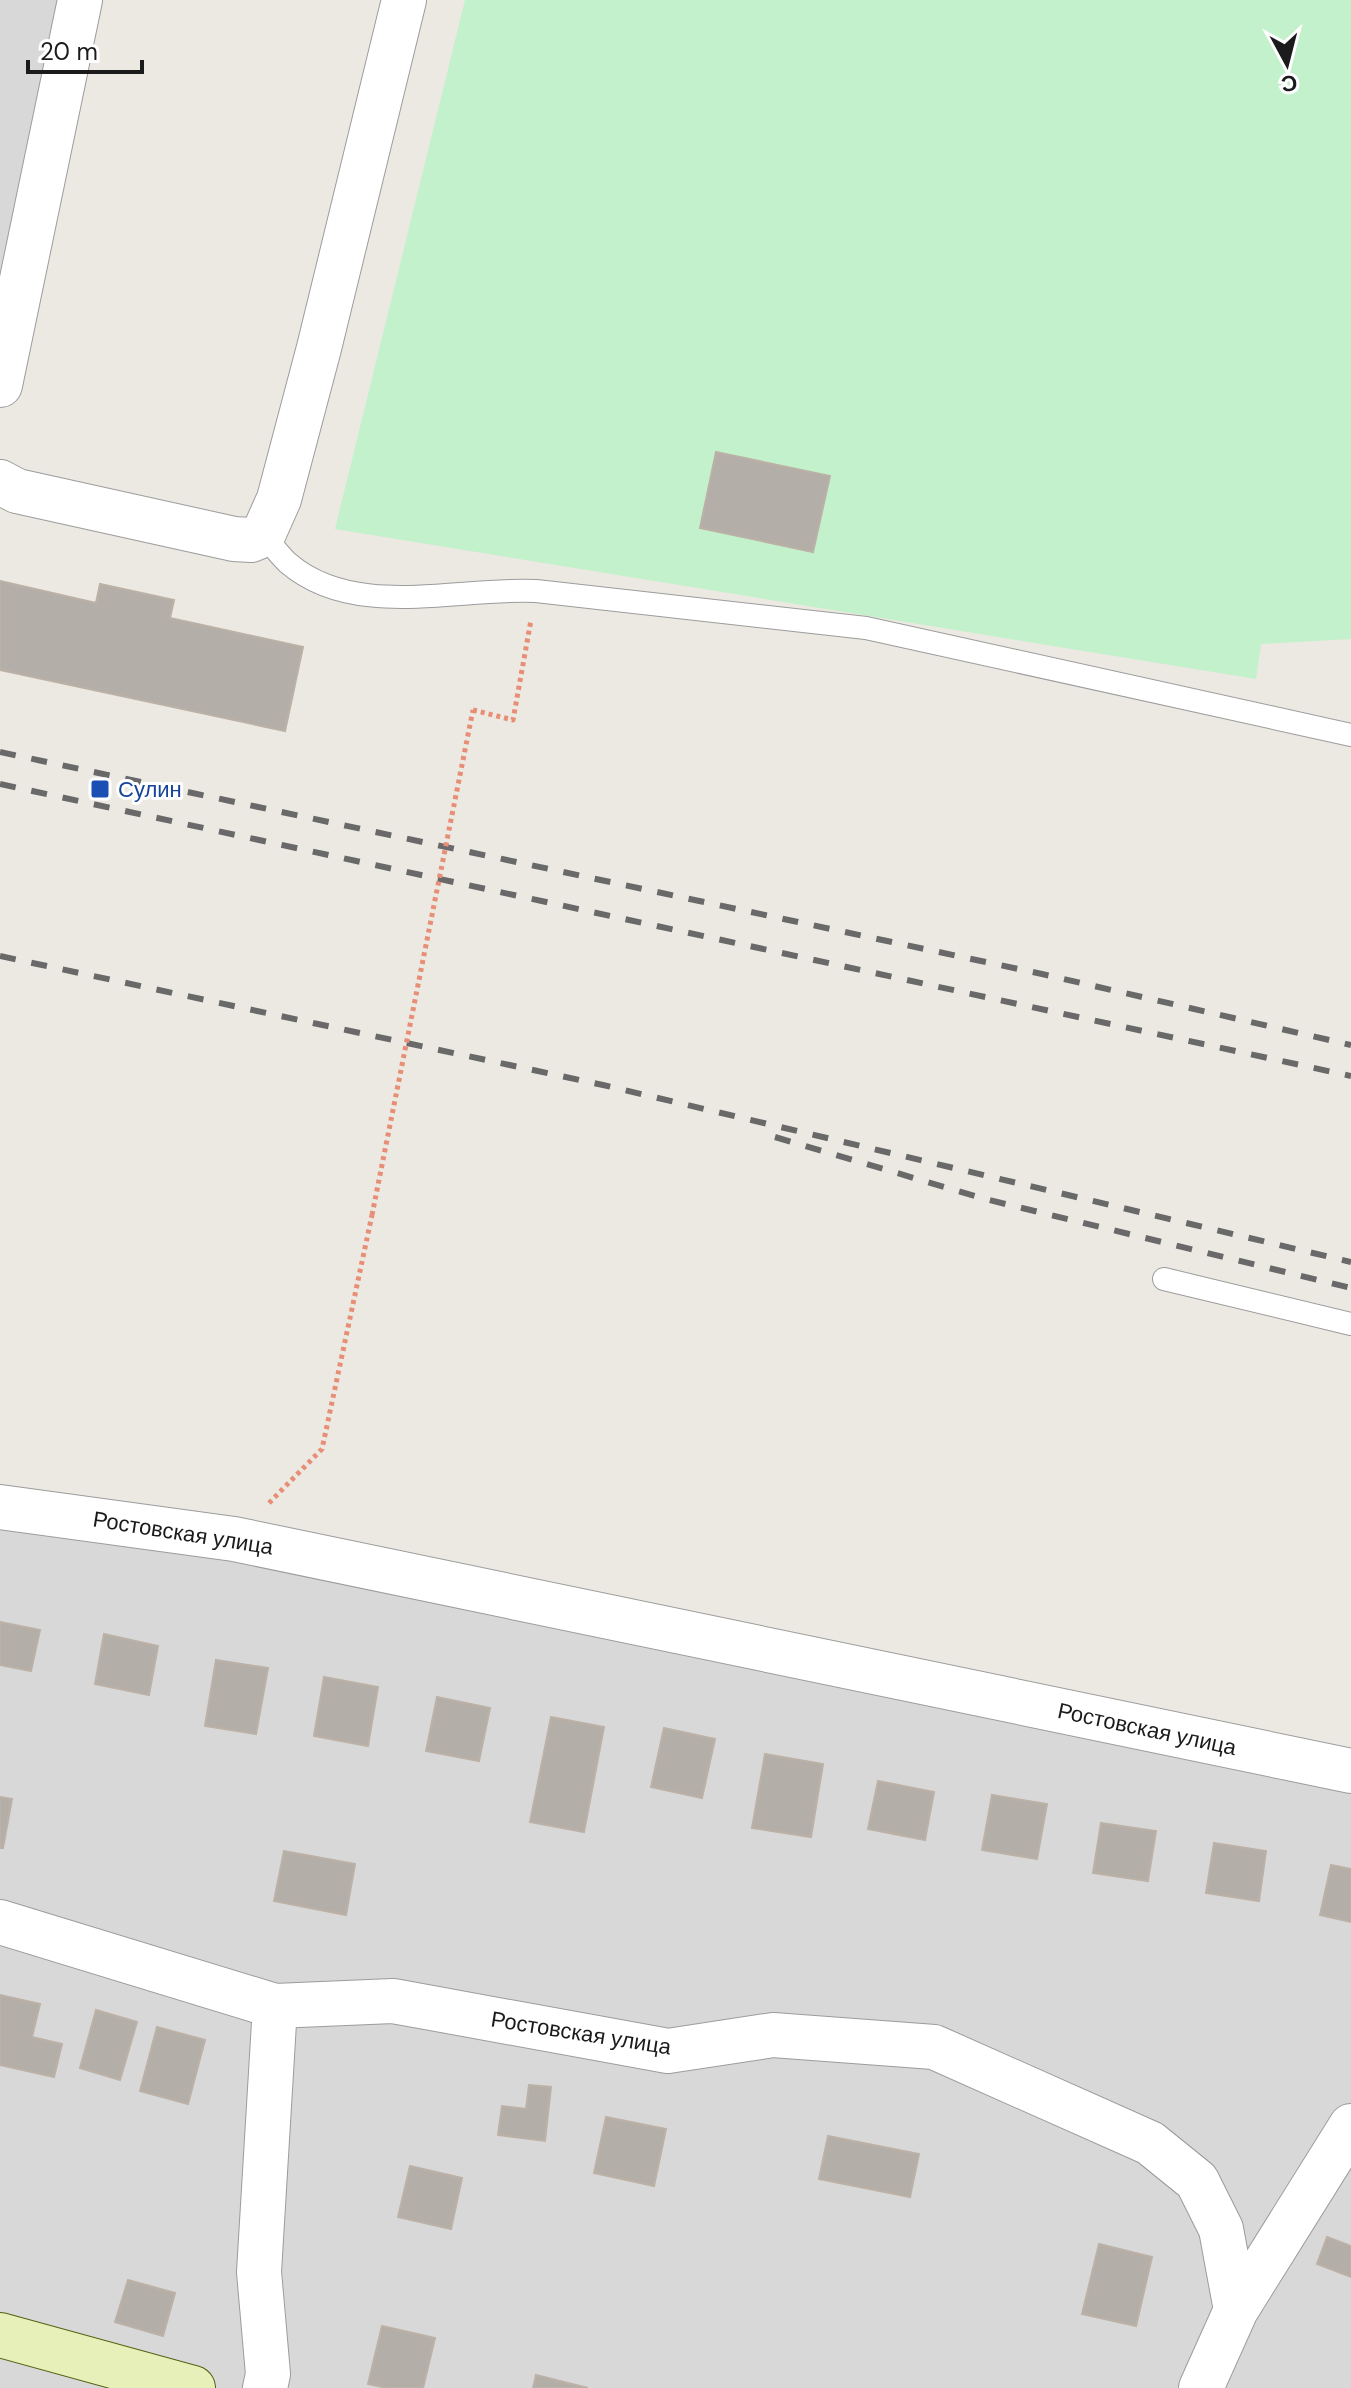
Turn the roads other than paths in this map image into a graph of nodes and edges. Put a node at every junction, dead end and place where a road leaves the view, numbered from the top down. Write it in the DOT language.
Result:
graph roads {
  1 [pos="80,0"];
  2 [pos="404,0"];
  3 [pos="0,385"];
  4 [pos="0,482"];
  5 [pos="263,535"];
  6 [pos="1351,735"];
  7 [pos="1164,1279"];
  8 [pos="1351,1324"];
  9 [pos="0,1507"];
  10 [pos="1351,1771"];
  11 [pos="0,1922"];
  12 [pos="275,2006"];
  13 [pos="1351,2126"];
  14 [pos="1236,2310"];
  15 [pos="0,2335"];
  16 [pos="193,2388"];
  17 [pos="265,2388"];
  18 [pos="1201,2388"];
  1 -- 3 [label="street"];
  2 -- 5 [label="street"];
  4 -- 5 [label="street"];
  5 -- 6 [label="lane"];
  7 -- 8 [label="lane"];
  9 -- 10 [label="street, Ростовская улица"];
  11 -- 12 [label="street, Ростовская улица"];
  12 -- 14 [label="street, Ростовская улица"];
  12 -- 17 [label="street"];
  13 -- 14 [label="street"];
  14 -- 18 [label="street"];
  15 -- 16 [label="main road"];
}
